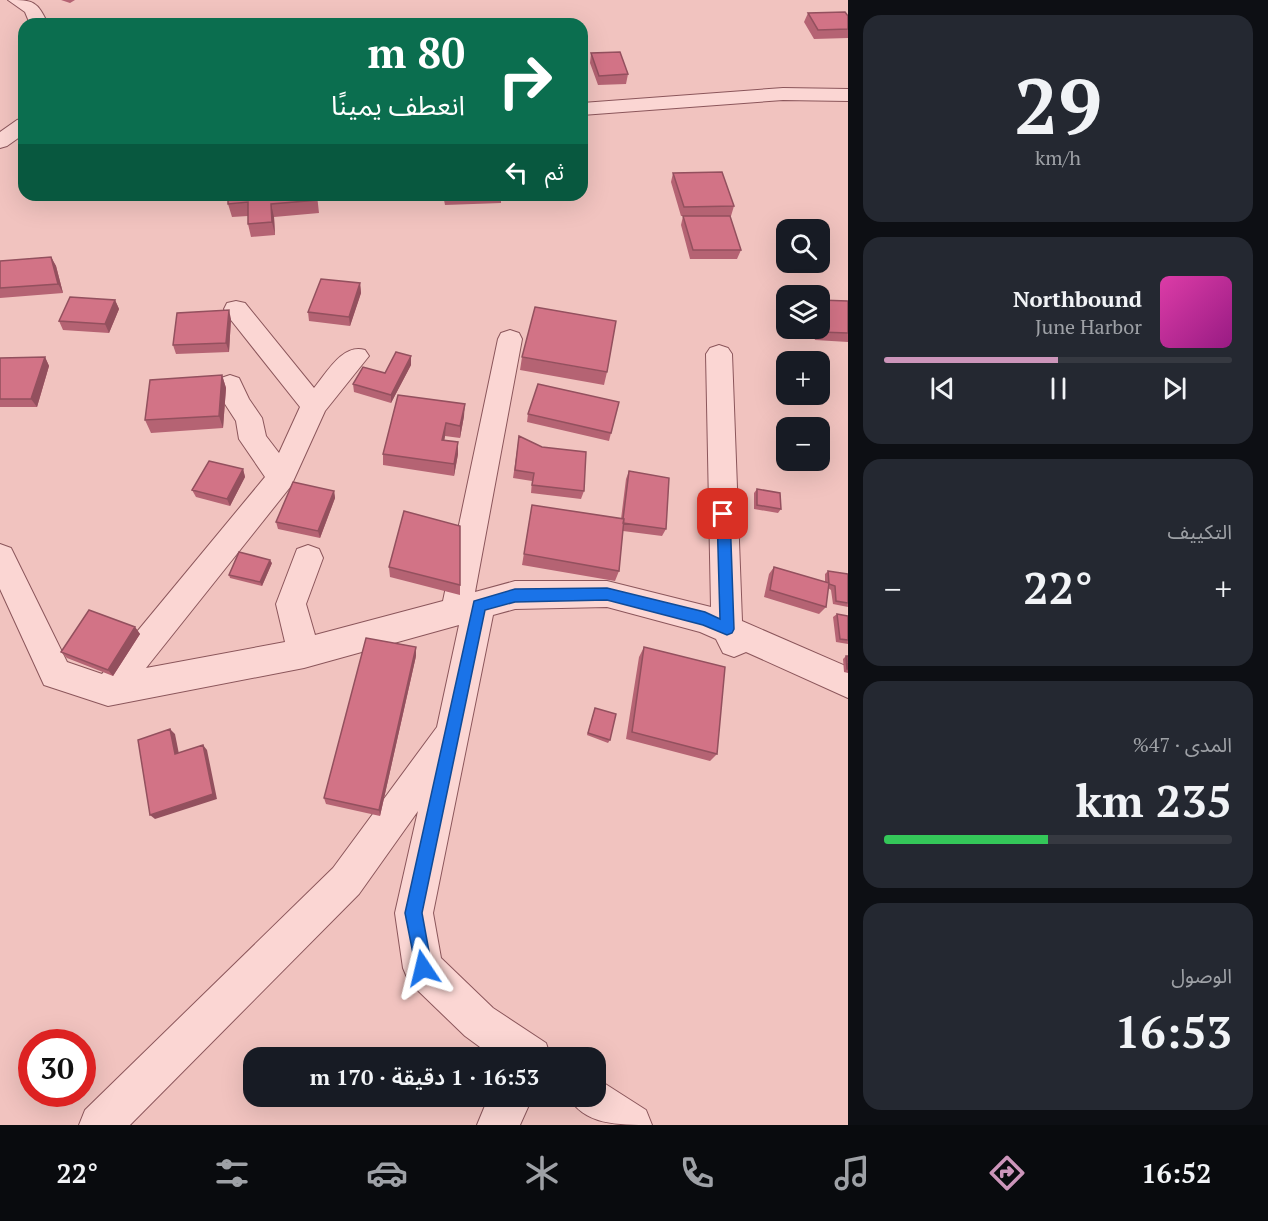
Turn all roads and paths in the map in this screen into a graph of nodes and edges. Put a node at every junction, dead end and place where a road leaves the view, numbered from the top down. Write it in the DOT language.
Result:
graph roads {
  1 [pos="17,0"];
  2 [pos="36,18"];
  3 [pos="848,95"];
  4 [pos="588,109"];
  5 [pos="18,129"];
  6 [pos="0,143"];
  7 [pos="18,149"];
  8 [pos="236,309"];
  9 [pos="510,339"];
  10 [pos="718,354"];
  11 [pos="356,356"];
  12 [pos="230,385"];
  13 [pos="314,405"];
  14 [pos="280,478"];
  15 [pos="0,557"];
  16 [pos="308,558"];
  17 [pos="468,609"];
  18 [pos="732,638"];
  19 [pos="304,653"];
  20 [pos="848,683"];
  21 [pos="108,691"];
  22 [pos="451,735"];
  23 [pos="516,1047"];
  24 [pos="507,1107"];
  25 [pos="605,1107"];
  26 [pos="100,1125"];
  27 [pos="498,1125"];
  28 [pos="631,1125"];
  1 -- 2 [label="street"];
  3 -- 4 [label="street"];
  5 -- 6 [label="street"];
  6 -- 7 [label="street"];
  8 -- 13 [label="street"];
  9 -- 17 [label="street"];
  10 -- 18 [label="street"];
  11 -- 13 [label="street"];
  12 -- 14 [label="street"];
  13 -- 14 [label="street"];
  14 -- 21 [label="street"];
  15 -- 21 [label="street"];
  16 -- 19 [label="street"];
  17 -- 18 [label="street"];
  17 -- 19 [label="street"];
  17 -- 22 [label="street"];
  18 -- 20 [label="street"];
  19 -- 21 [label="street"];
  22 -- 23 [label="street"];
  22 -- 26 [label="street"];
  24 -- 27 [label="street"];
  25 -- 28 [label="street"];
}
